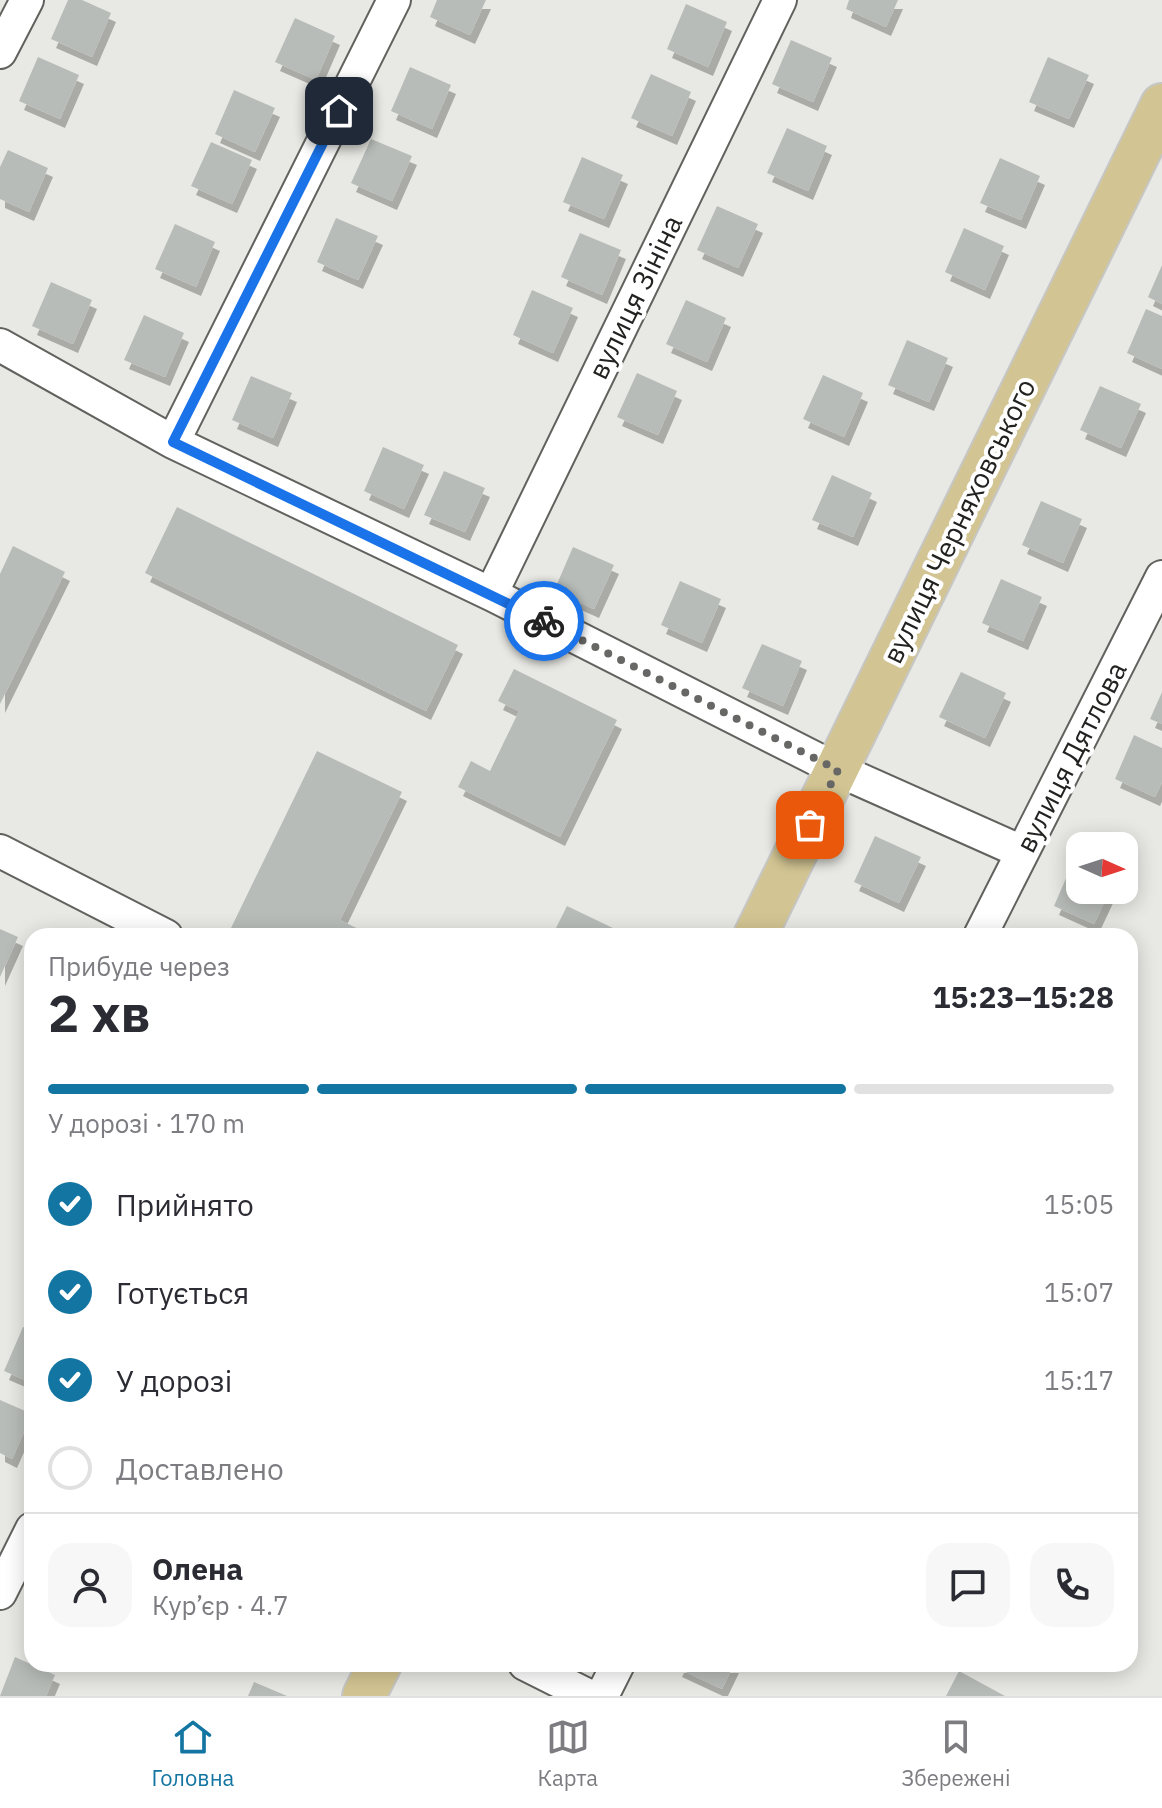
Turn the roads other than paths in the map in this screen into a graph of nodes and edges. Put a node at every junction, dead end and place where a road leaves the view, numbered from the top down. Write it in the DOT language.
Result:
graph roads {
  1 [pos="27,0"];
  2 [pos="394,0"];
  3 [pos="780,0"];
  4 [pos="0,52"];
  5 [pos="1162,105"];
  6 [pos="0,345"];
  7 [pos="173,442"];
  8 [pos="1162,577"];
  9 [pos="491,594"];
  10 [pos="838,770"];
  11 [pos="0,851"];
  12 [pos="1022,852"];
  13 [pos="150,928"];
  14 [pos="759,928"];
  15 [pos="984,928"];
  16 [pos="24,1545"];
  17 [pos="0,1593"];
  18 [pos="376,1672"];
  19 [pos="541,1672"];
  20 [pos="614,1672"];
  21 [pos="364,1696"];
  22 [pos="589,1696"];
  23 [pos="602,1696"];
  1 -- 4 [label="street"];
  2 -- 7 [label="street"];
  3 -- 9 [label="street, вулиця Зініна"];
  5 -- 10 [label="main road, вулиця Черняховського"];
  6 -- 7 [label="street"];
  7 -- 9 [label="street"];
  8 -- 12 [label="street, вулиця Дятлова"];
  9 -- 10 [label="street"];
  10 -- 12 [label="street"];
  10 -- 14 [label="main road, вулиця Черняховського"];
  11 -- 13 [label="street"];
  12 -- 15 [label="street, вулиця Дятлова"];
  16 -- 17 [label="street"];
  18 -- 21 [label="main road"];
  19 -- 22 [label="street"];
  20 -- 23 [label="street"];
}
